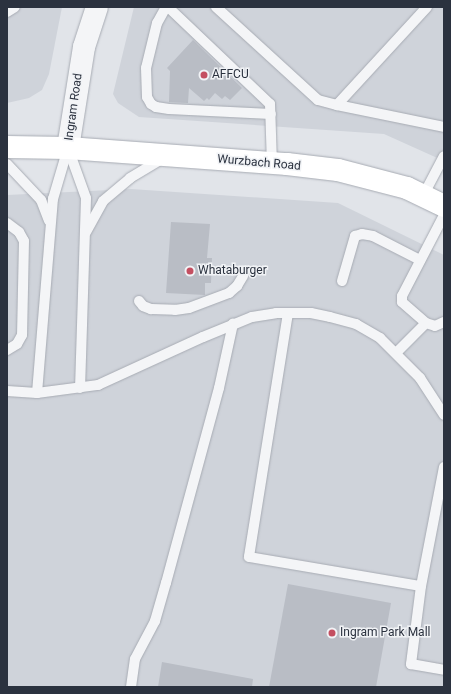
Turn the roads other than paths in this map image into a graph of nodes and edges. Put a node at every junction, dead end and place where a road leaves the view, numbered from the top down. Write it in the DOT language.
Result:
graph roads {
  1 [pos="16,7"];
  2 [pos="97,7"];
  3 [pos="167,7"];
  4 [pos="216,7"];
  5 [pos="427,7"];
  6 [pos="7,12"];
  7 [pos="337,105"];
  8 [pos="271,114"];
  9 [pos="444,127"];
  10 [pos="7,147"];
  11 [pos="68,148"];
  12 [pos="167,156"];
  13 [pos="444,156"];
  14 [pos="272,163"];
  15 [pos="7,164"];
  16 [pos="423,196"];
  17 [pos="444,206"];
  18 [pos="444,215"];
  19 [pos="7,223"];
  20 [pos="51,227"];
  21 [pos="84,235"];
  22 [pos="420,260"];
  23 [pos="243,276"];
  24 [pos="342,281"];
  25 [pos="139,301"];
  26 [pos="288,313"];
  27 [pos="426,322"];
  28 [pos="444,322"];
  29 [pos="233,324"];
  30 [pos="7,350"];
  31 [pos="396,353"];
  32 [pos="80,388"];
  33 [pos="7,391"];
  34 [pos="37,393"];
  35 [pos="441,402"];
  36 [pos="444,415"];
  37 [pos="444,467"];
  38 [pos="421,586"];
  39 [pos="444,670"];
  40 [pos="130,687"];
  1 -- 6 [label="lane"];
  2 -- 11 [label="street, Ingram Road"];
  3 -- 8 [label="lane"];
  3 -- 8 [label="lane"];
  4 -- 7 [label="lane"];
  5 -- 7 [label="lane"];
  7 -- 9 [label="lane"];
  8 -- 14 [label="lane"];
  10 -- 11 [label="main road, Ingram Road"];
  11 -- 12 [label="main road, Wurzbach Road"];
  11 -- 20 [label="lane"];
  11 -- 21 [label="lane"];
  12 -- 14 [label="main road, Wurzbach Road"];
  12 -- 21 [label="lane"];
  13 -- 16 [label="lane"];
  14 -- 16 [label="main road, Wurzbach Road"];
  15 -- 20 [label="lane"];
  16 -- 17 [label="main road, Wurzbach Road"];
  18 -- 22 [label="lane"];
  19 -- 30 [label="lane"];
  20 -- 34 [label="lane"];
  21 -- 32 [label="lane"];
  22 -- 24 [label="lane"];
  22 -- 27 [label="lane"];
  23 -- 25 [label="lane"];
  26 -- 29 [label="lane"];
  26 -- 31 [label="lane"];
  26 -- 38 [label="lane"];
  27 -- 28 [label="lane"];
  27 -- 31 [label="lane"];
  29 -- 32 [label="lane"];
  29 -- 40 [label="lane"];
  31 -- 35 [label="lane"];
  32 -- 34 [label="lane"];
  33 -- 34 [label="lane"];
  35 -- 36 [label="lane"];
  37 -- 38 [label="lane"];
  38 -- 39 [label="lane"];
}
